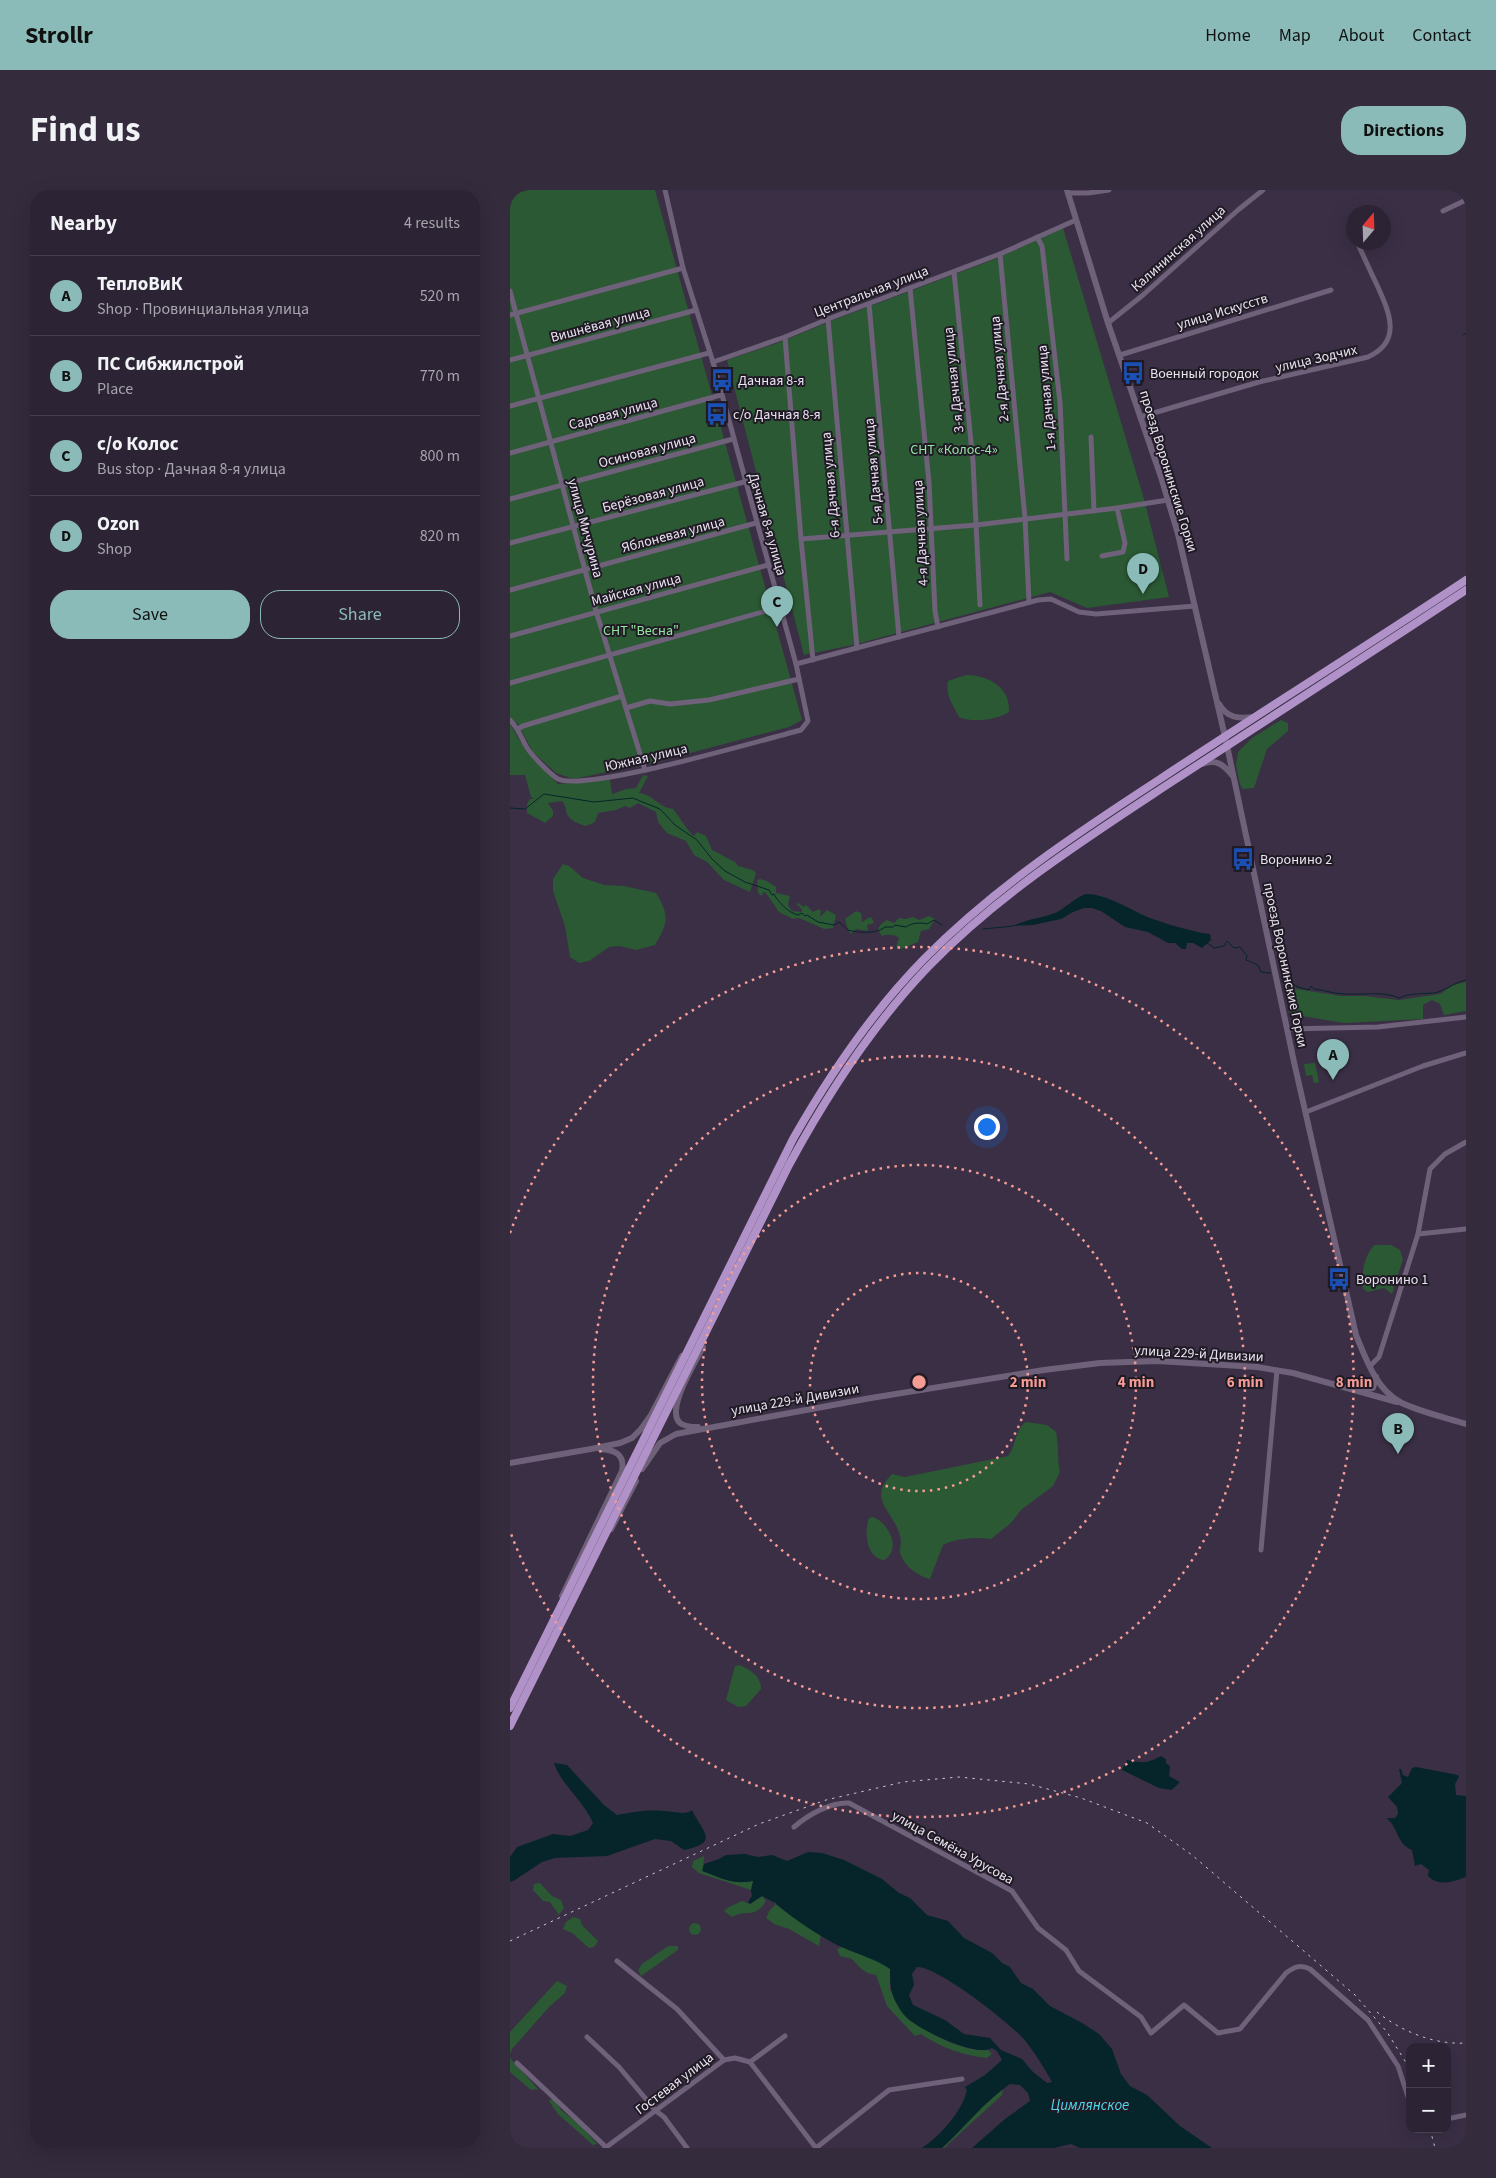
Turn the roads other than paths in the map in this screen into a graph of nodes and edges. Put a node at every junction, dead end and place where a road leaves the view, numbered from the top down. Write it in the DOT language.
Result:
graph roads {
  1 [pos="665,190"];
  2 [pos="1109,190"];
  3 [pos="1253,190"];
  4 [pos="1263,190"];
  5 [pos="1067,192"];
  6 [pos="1258,196"];
  7 [pos="1466,200"];
  8 [pos="1443,210"];
  9 [pos="1076,220"];
  10 [pos="1037,237"];
  11 [pos="1361,250"];
  12 [pos="1000,254"];
  13 [pos="683,268"];
  14 [pos="954,272"];
  15 [pos="910,288"];
  16 [pos="1330,290"];
  17 [pos="510,291"];
  18 [pos="869,304"];
  19 [pos="696,310"];
  20 [pos="517,313"];
  21 [pos="510,315"];
  22 [pos="828,319"];
  23 [pos="1108,323"];
  24 [pos="785,337"];
  25 [pos="710,353"];
  26 [pos="528,355"];
  27 [pos="1120,355"];
  28 [pos="510,360"];
  29 [pos="712,362"];
  30 [pos="721,396"];
  31 [pos="540,398"];
  32 [pos="510,406"];
  33 [pos="1140,417"];
  34 [pos="1091,438"];
  35 [pos="733,439"];
  36 [pos="551,441"];
  37 [pos="510,453"];
  38 [pos="744,482"];
  39 [pos="563,484"];
  40 [pos="510,499"];
  41 [pos="1168,500"];
  42 [pos="1117,508"];
  43 [pos="1094,510"];
  44 [pos="1066,514"];
  45 [pos="1025,518"];
  46 [pos="756,523"];
  47 [pos="976,525"];
  48 [pos="574,526"];
  49 [pos="931,529"];
  50 [pos="890,532"];
  51 [pos="846,535"];
  52 [pos="801,539"];
  53 [pos="510,543"];
  54 [pos="1102,556"];
  55 [pos="1067,559"];
  56 [pos="768,565"];
  57 [pos="586,570"];
  58 [pos="1466,580"];
  59 [pos="510,590"];
  60 [pos="1466,590"];
  61 [pos="1029,602"];
  62 [pos="980,605"];
  63 [pos="1195,606"];
  64 [pos="780,608"];
  65 [pos="596,611"];
  66 [pos="938,627"];
  67 [pos="510,636"];
  68 [pos="899,637"];
  69 [pos="857,648"];
  70 [pos="609,655"];
  71 [pos="813,660"];
  72 [pos="796,664"];
  73 [pos="799,680"];
  74 [pos="510,683"];
  75 [pos="622,696"];
  76 [pos="1215,698"];
  77 [pos="626,708"];
  78 [pos="1255,717"];
  79 [pos="510,720"];
  80 [pos="808,721"];
  81 [pos="518,729"];
  82 [pos="1225,736"];
  83 [pos="1227,745"];
  84 [pos="1196,766"];
  85 [pos="644,770"];
  86 [pos="1233,776"];
  87 [pos="1466,1017"];
  88 [pos="1287,1029"];
  89 [pos="1466,1053"];
  90 [pos="1306,1112"];
  91 [pos="1466,1142"];
  92 [pos="1466,1229"];
  93 [pos="1418,1234"];
  94 [pos="752,1238"];
  95 [pos="692,1342"];
  96 [pos="1370,1366"];
  97 [pos="1277,1370"];
  98 [pos="1376,1377"];
  99 [pos="1383,1388"];
  100 [pos="1357,1391"];
  101 [pos="1401,1403"];
  102 [pos="1466,1424"];
  103 [pos="712,1428"];
  104 [pos="591,1449"];
  105 [pos="510,1463"];
  106 [pos="1261,1550"];
  107 [pos="595,1555"];
  108 [pos="551,1625"];
  109 [pos="510,1708"];
  110 [pos="510,1726"];
  111 [pos="794,1827"];
  112 [pos="617,1961"];
  113 [pos="785,2036"];
  114 [pos="586,2037"];
  115 [pos="724,2060"];
  116 [pos="517,2062"];
  117 [pos="750,2062"];
  118 [pos="962,2079"];
  119 [pos="1406,2091"];
  120 [pos="656,2111"];
  121 [pos="1466,2115"];
  122 [pos="1451,2117"];
  123 [pos="605,2148"];
  124 [pos="687,2148"];
  125 [pos="816,2148"];
  1 -- 13 [label="street, Дачная 8-я улица"];
  2 -- 5 [label="street"];
  3 -- 6 [label="street"];
  4 -- 6 [label="street, Калининская улица"];
  5 -- 9 [label="street, проезд Воронинские Горки"];
  6 -- 23 [label="street, Калининская улица"];
  7 -- 8 [label="street"];
  9 -- 10 [label="street, Центральная улица"];
  9 -- 23 [label="street, проезд Воронинские Горки"];
  10 -- 12 [label="street, Центральная улица"];
  10 -- 44 [label="street, 1-я Дачная улица"];
  11 -- 33 [label="street, улица Зодчих"];
  12 -- 14 [label="street, Центральная улица"];
  12 -- 45 [label="street, 2-я Дачная улица"];
  13 -- 19 [label="street, Дачная 8-я улица"];
  13 -- 20 [label="street"];
  14 -- 15 [label="street, Центральная улица"];
  14 -- 47 [label="street, 3-я Дачная улица"];
  15 -- 18 [label="street, Центральная улица"];
  15 -- 49 [label="street, 4-я Дачная улица"];
  16 -- 27 [label="street, улица Искусств"];
  17 -- 20 [label="street, улица Мичурина"];
  18 -- 22 [label="street, Центральная улица"];
  18 -- 50 [label="street, 5-я Дачная улица"];
  19 -- 25 [label="street, Дачная 8-я улица"];
  19 -- 26 [label="street, Вишнёвая улица"];
  20 -- 21 [label="street"];
  20 -- 26 [label="street, улица Мичурина"];
  22 -- 24 [label="street, Центральная улица"];
  22 -- 51 [label="street, 6-я Дачная улица"];
  23 -- 27 [label="street, проезд Воронинские Горки"];
  24 -- 29 [label="street, Центральная улица"];
  24 -- 52 [label="street"];
  25 -- 29 [label="street, Дачная 8-я улица"];
  25 -- 31 [label="street"];
  26 -- 28 [label="street, Вишнёвая улица"];
  26 -- 31 [label="street, улица Мичурина"];
  27 -- 33 [label="street, проезд Воронинские Горки"];
  29 -- 30 [label="street, Дачная 8-я улица"];
  30 -- 35 [label="street, Дачная 8-я улица"];
  30 -- 36 [label="street, Садовая улица"];
  31 -- 32 [label="street"];
  31 -- 36 [label="street, улица Мичурина"];
  33 -- 41 [label="street, проезд Воронинские Горки"];
  34 -- 43 [label="street"];
  35 -- 38 [label="street, Дачная 8-я улица"];
  35 -- 39 [label="street, Осиновая улица"];
  36 -- 37 [label="street, Садовая улица"];
  36 -- 39 [label="street, улица Мичурина"];
  38 -- 46 [label="street, Дачная 8-я улица"];
  38 -- 48 [label="street, Берёзовая улица"];
  39 -- 40 [label="street, Осиновая улица"];
  39 -- 48 [label="street, улица Мичурина"];
  41 -- 42 [label="street"];
  41 -- 63 [label="street, проезд Воронинские Горки"];
  42 -- 43 [label="street"];
  42 -- 54 [label="street"];
  43 -- 44 [label="street"];
  44 -- 45 [label="street"];
  44 -- 55 [label="street, 1-я Дачная улица"];
  45 -- 47 [label="street"];
  45 -- 61 [label="street, 2-я Дачная улица"];
  46 -- 56 [label="street, Дачная 8-я улица"];
  46 -- 57 [label="street, Яблоневая улица"];
  47 -- 49 [label="street"];
  47 -- 62 [label="street, 3-я Дачная улица"];
  48 -- 53 [label="street, Берёзовая улица"];
  48 -- 57 [label="street, улица Мичурина"];
  49 -- 50 [label="street"];
  49 -- 66 [label="street, 4-я Дачная улица"];
  50 -- 51 [label="street"];
  50 -- 68 [label="street, 5-я Дачная улица"];
  51 -- 52 [label="street"];
  51 -- 69 [label="street, 6-я Дачная улица"];
  52 -- 71 [label="street"];
  56 -- 64 [label="street, Дачная 8-я улица"];
  56 -- 65 [label="street, Майская улица"];
  57 -- 59 [label="street, Яблоневая улица"];
  57 -- 65 [label="street, улица Мичурина"];
  58 -- 78 [label="highway"];
  60 -- 83 [label="highway"];
  61 -- 63 [label="street"];
  61 -- 66 [label="street"];
  63 -- 76 [label="street, проезд Воронинские Горки"];
  64 -- 70 [label="street"];
  64 -- 72 [label="street, Дачная 8-я улица"];
  65 -- 67 [label="street, Майская улица"];
  65 -- 70 [label="street, улица Мичурина"];
  66 -- 68 [label="street"];
  68 -- 69 [label="street"];
  69 -- 71 [label="street"];
  70 -- 74 [label="street"];
  70 -- 75 [label="street, улица Мичурина"];
  71 -- 72 [label="street"];
  72 -- 73 [label="street, Дачная 8-я улица"];
  73 -- 77 [label="street"];
  73 -- 80 [label="street, Дачная 8-я улица"];
  75 -- 77 [label="street, улица Мичурина"];
  75 -- 81 [label="street"];
  76 -- 78 [label="street"];
  76 -- 82 [label="street, проезд Воронинские Горки"];
  77 -- 85 [label="street, улица Мичурина"];
  78 -- 82 [label="highway"];
  79 -- 81 [label="street, Южная улица"];
  80 -- 85 [label="street, Южная улица"];
  81 -- 85 [label="street, Южная улица"];
  82 -- 83 [label="street, проезд Воронинские Горки"];
  82 -- 95 [label="highway"];
  83 -- 84 [label="highway"];
  83 -- 86 [label="street, проезд Воронинские Горки"];
  84 -- 86 [label="street"];
  84 -- 94 [label="highway"];
  86 -- 88 [label="street, проезд Воронинские Горки"];
  87 -- 88 [label="street"];
  88 -- 90 [label="street, проезд Воронинские Горки"];
  89 -- 90 [label="street"];
  90 -- 96 [label="street, проезд Воронинские Горки"];
  91 -- 93 [label="street"];
  92 -- 93 [label="street"];
  93 -- 96 [label="street"];
  94 -- 103 [label="street"];
  94 -- 107 [label="highway"];
  95 -- 104 [label="street"];
  95 -- 108 [label="highway"];
  96 -- 98 [label="street, проезд Воронинские Горки"];
  97 -- 100 [label="street, улица 229-й Дивизии"];
  97 -- 103 [label="street, улица 229-й Дивизии"];
  97 -- 106 [label="street"];
  98 -- 99 [label="street, проезд Воронинские Горки"];
  98 -- 100 [label="street"];
  99 -- 100 [label="street"];
  99 -- 101 [label="street, проезд Воронинские Горки"];
  100 -- 101 [label="street, улица 229-й Дивизии"];
  101 -- 102 [label="street, проезд Воронинские Горки"];
  103 -- 107 [label="street"];
  104 -- 105 [label="street"];
  104 -- 108 [label="street"];
  107 -- 110 [label="highway"];
  108 -- 109 [label="highway"];
  111 -- 119 [label="street, улица Семёна Урусова"];
  112 -- 115 [label="street"];
  113 -- 117 [label="street"];
  114 -- 120 [label="street"];
  115 -- 117 [label="street, Гостевая улица"];
  115 -- 120 [label="street, Гостевая улица"];
  116 -- 123 [label="street"];
  117 -- 125 [label="street"];
  118 -- 125 [label="street"];
  120 -- 123 [label="street, Гостевая улица"];
  120 -- 124 [label="street"];
  121 -- 122 [label="street"];
}
